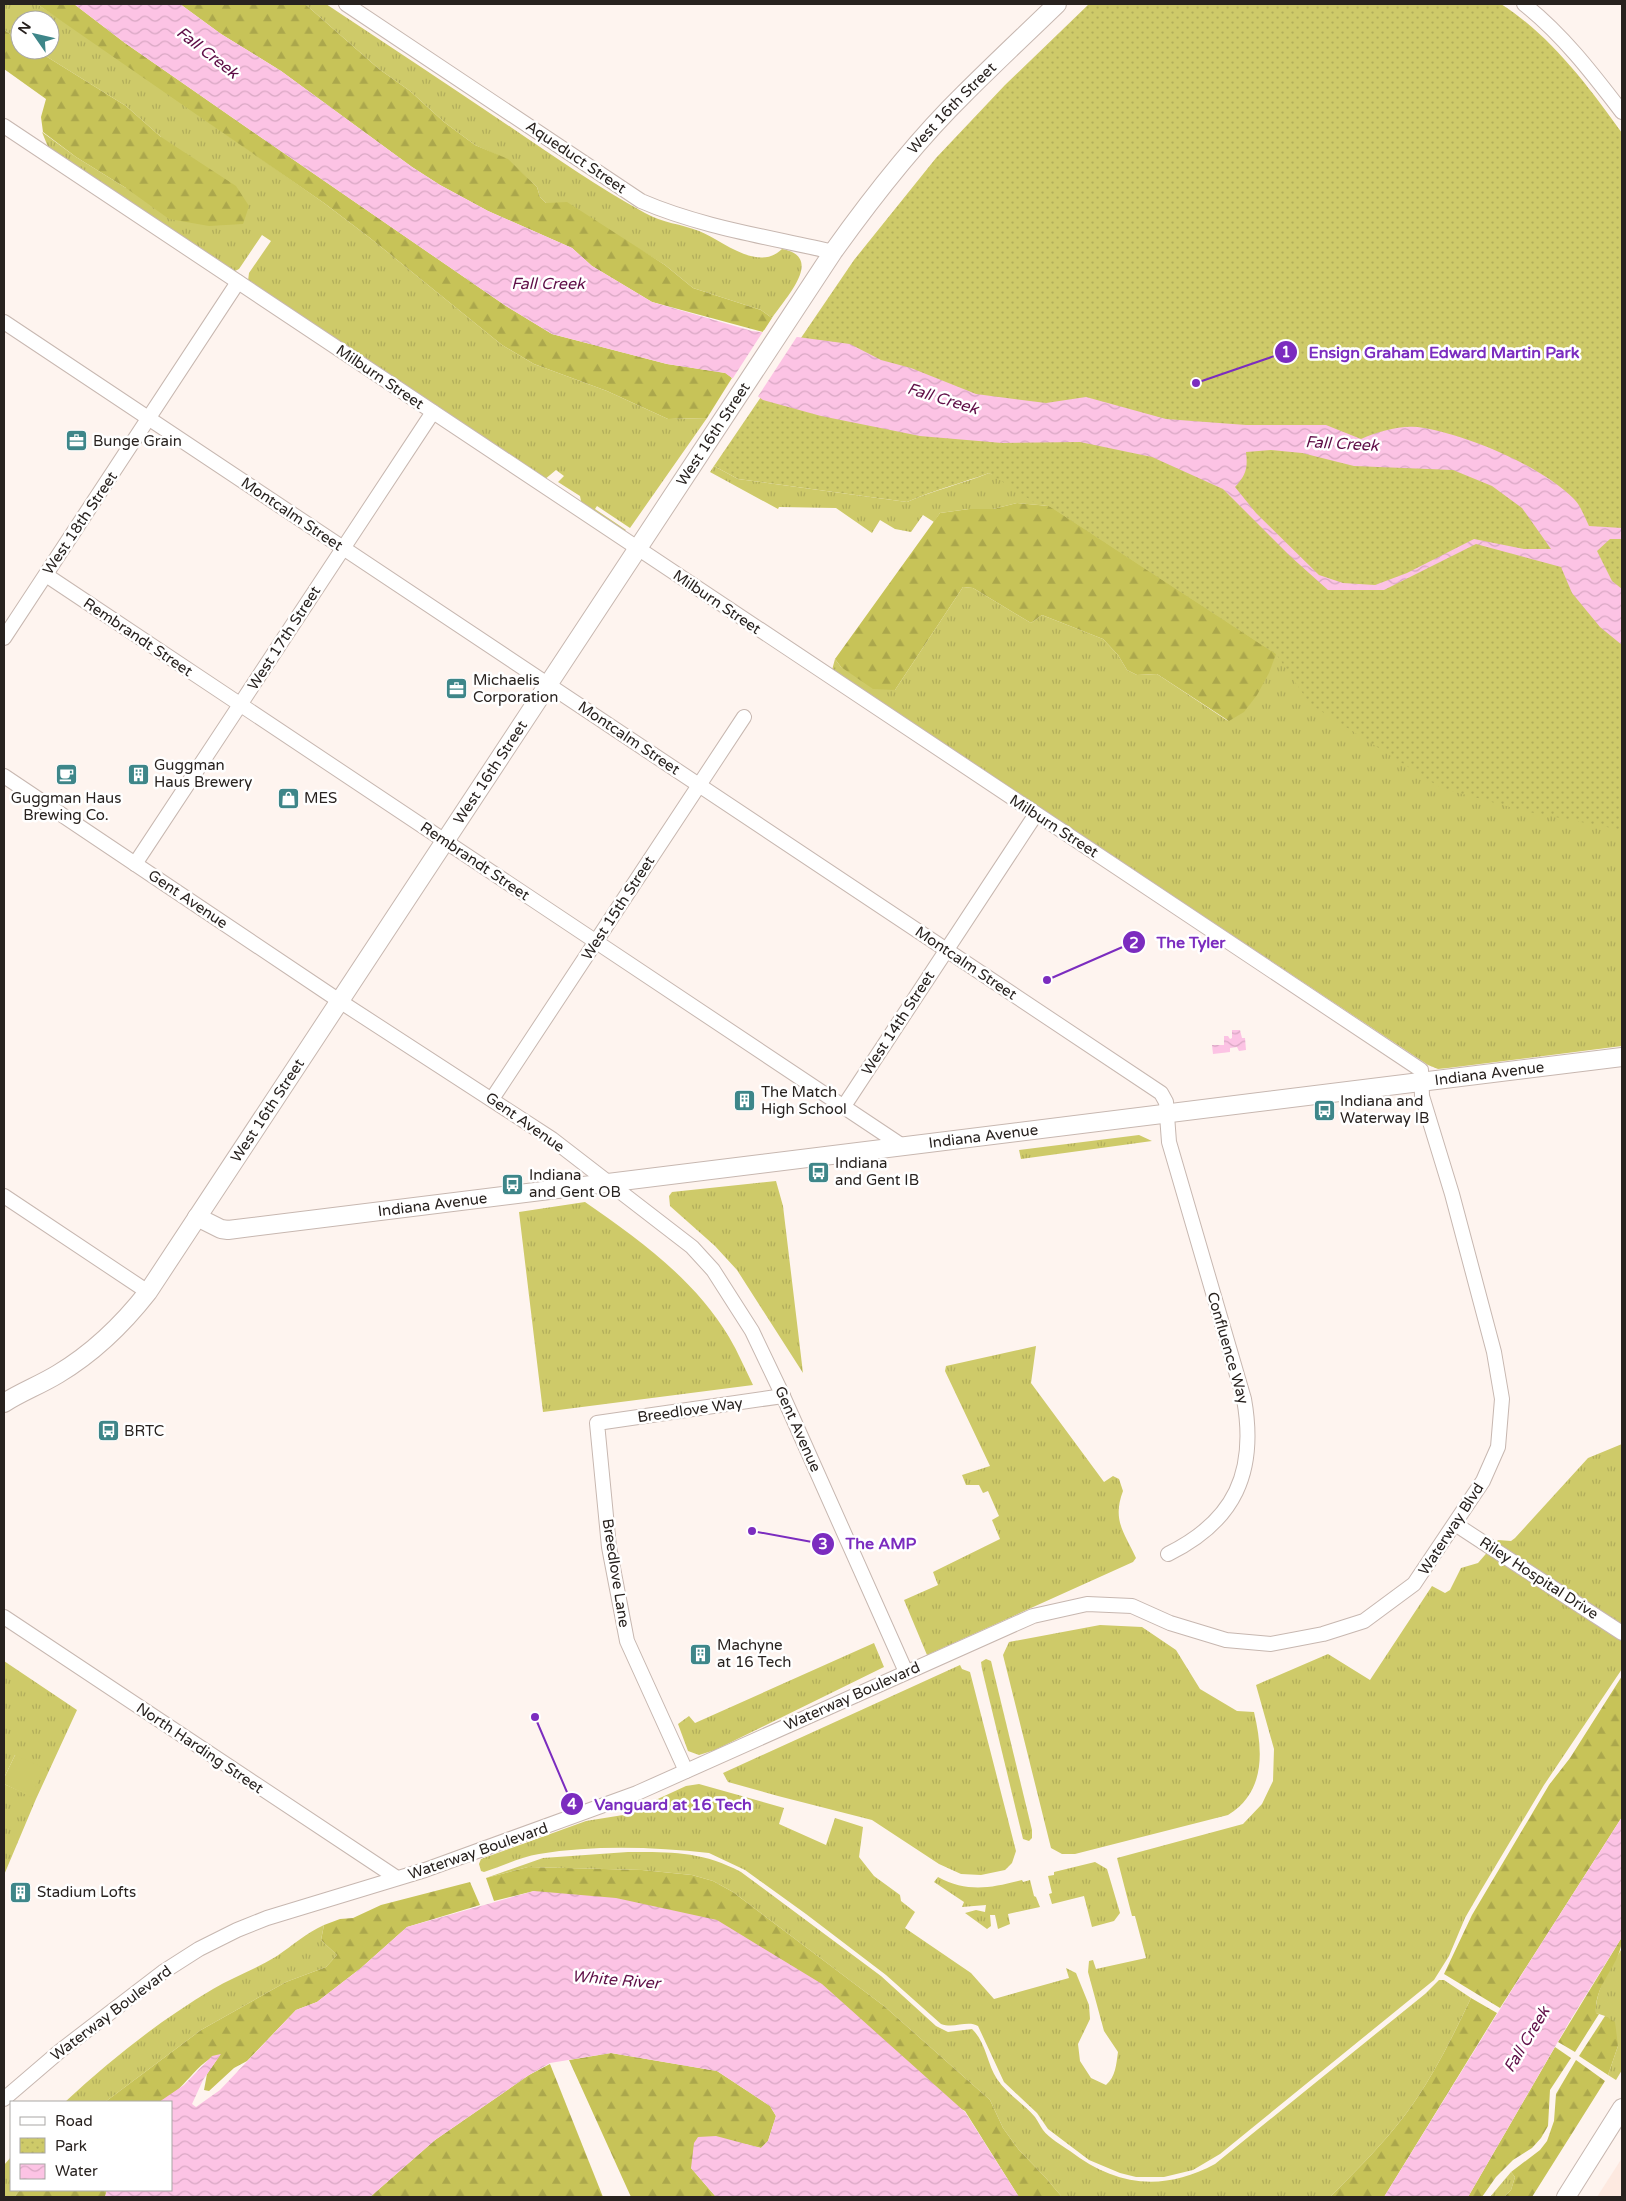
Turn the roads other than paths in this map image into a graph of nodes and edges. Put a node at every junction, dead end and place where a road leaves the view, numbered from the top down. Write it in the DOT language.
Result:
graph roads {
  1 [pos="346,4"];
  2 [pos="1057,4"];
  3 [pos="1524,4"];
  4 [pos="1622,112"];
  5 [pos="4,126"];
  6 [pos="833,252"];
  7 [pos="238,282"];
  8 [pos="4,322"];
  9 [pos="433,412"];
  10 [pos="149,418"];
  11 [pos="343,548"];
  12 [pos="638,549"];
  13 [pos="46,575"];
  14 [pos="4,638"];
  15 [pos="548,684"];
  16 [pos="241,705"];
  17 [pos="744,717"];
  18 [pos="4,776"];
  19 [pos="700,785"];
  20 [pos="1036,814"];
  21 [pos="445,842"];
  22 [pos="135,864"];
  23 [pos="596,942"];
  24 [pos="947,950"];
  25 [pos="341,1002"];
  26 [pos="1622,1057"];
  27 [pos="1421,1082"];
  28 [pos="492,1099"];
  29 [pos="844,1106"];
  30 [pos="1168,1114"];
  31 [pos="904,1147"];
  32 [pos="608,1183"];
  33 [pos="4,1196"];
  34 [pos="198,1217"];
  35 [pos="148,1292"];
  36 [pos="783,1396"];
  37 [pos="4,1403"];
  38 [pos="597,1423"];
  39 [pos="1455,1524"];
  40 [pos="1168,1554"];
  41 [pos="1033,1616"];
  42 [pos="4,1617"];
  43 [pos="1622,1633"];
  44 [pos="906,1672"];
  45 [pos="686,1771"];
  46 [pos="397,1878"];
  47 [pos="4,2099"];
  48 [pos="1622,2108"];
  49 [pos="1566,2197"];
  1 -- 6 [label="street, Aqueduct Street"];
  2 -- 6 [label="main road, West 16th Street"];
  3 -- 4 [label="street"];
  5 -- 7 [label="street, Milburn Street"];
  6 -- 12 [label="main road, West 16th Street"];
  7 -- 9 [label="street, Milburn Street"];
  7 -- 10 [label="street, West 18th Street"];
  8 -- 10 [label="street, Montcalm Street"];
  9 -- 11 [label="street, West 17th Street"];
  9 -- 12 [label="street, Milburn Street"];
  10 -- 11 [label="street, Montcalm Street"];
  10 -- 13 [label="street, West 18th Street"];
  11 -- 15 [label="street, Montcalm Street"];
  11 -- 16 [label="street, West 17th Street"];
  12 -- 15 [label="main road, West 16th Street"];
  12 -- 20 [label="street, Milburn Street"];
  13 -- 14 [label="street, West 18th Street"];
  13 -- 16 [label="street, Rembrandt Street"];
  15 -- 19 [label="street, Montcalm Street"];
  15 -- 21 [label="main road, West 16th Street"];
  16 -- 21 [label="street, Rembrandt Street"];
  16 -- 22 [label="street, West 17th Street"];
  17 -- 19 [label="street, West 15th Street"];
  18 -- 22 [label="street, Gent Avenue"];
  19 -- 23 [label="street, West 15th Street"];
  19 -- 24 [label="street, Montcalm Street"];
  20 -- 24 [label="street, West 14th Street"];
  20 -- 27 [label="street, Milburn Street"];
  21 -- 23 [label="street, Rembrandt Street"];
  21 -- 25 [label="main road, West 16th Street"];
  22 -- 25 [label="street, Gent Avenue"];
  23 -- 28 [label="street, West 15th Street"];
  23 -- 29 [label="street, Rembrandt Street"];
  24 -- 29 [label="street, West 14th Street"];
  24 -- 30 [label="street, Montcalm Street"];
  25 -- 28 [label="street, Gent Avenue"];
  25 -- 34 [label="main road, West 16th Street"];
  26 -- 27 [label="main road, Indiana Avenue"];
  27 -- 30 [label="main road, Indiana Avenue"];
  27 -- 39 [label="street, Waterway Blvd"];
  28 -- 32 [label="street, Gent Avenue"];
  29 -- 31 [label="street, Rembrandt Street"];
  30 -- 31 [label="main road, Indiana Avenue"];
  30 -- 40 [label="street, Confluence Way"];
  31 -- 32 [label="main road, Indiana Avenue"];
  32 -- 34 [label="main road, Indiana Avenue"];
  32 -- 36 [label="street, Gent Avenue"];
  33 -- 35 [label="street"];
  34 -- 35 [label="main road, West 16th Street"];
  35 -- 37 [label="main road, West 16th Street"];
  36 -- 38 [label="street, Breedlove Way"];
  36 -- 44 [label="street, Gent Avenue"];
  38 -- 45 [label="street, Breedlove Lane"];
  39 -- 41 [label="street, Waterway Blvd"];
  39 -- 43 [label="street, Riley Hospital Drive"];
  41 -- 44 [label="street, Waterway Boulevard"];
  42 -- 46 [label="street, North Harding Street"];
  44 -- 45 [label="street, Waterway Boulevard"];
  45 -- 46 [label="street, Waterway Boulevard"];
  46 -- 47 [label="street, Waterway Boulevard"];
  48 -- 49 [label="main road"];
}
